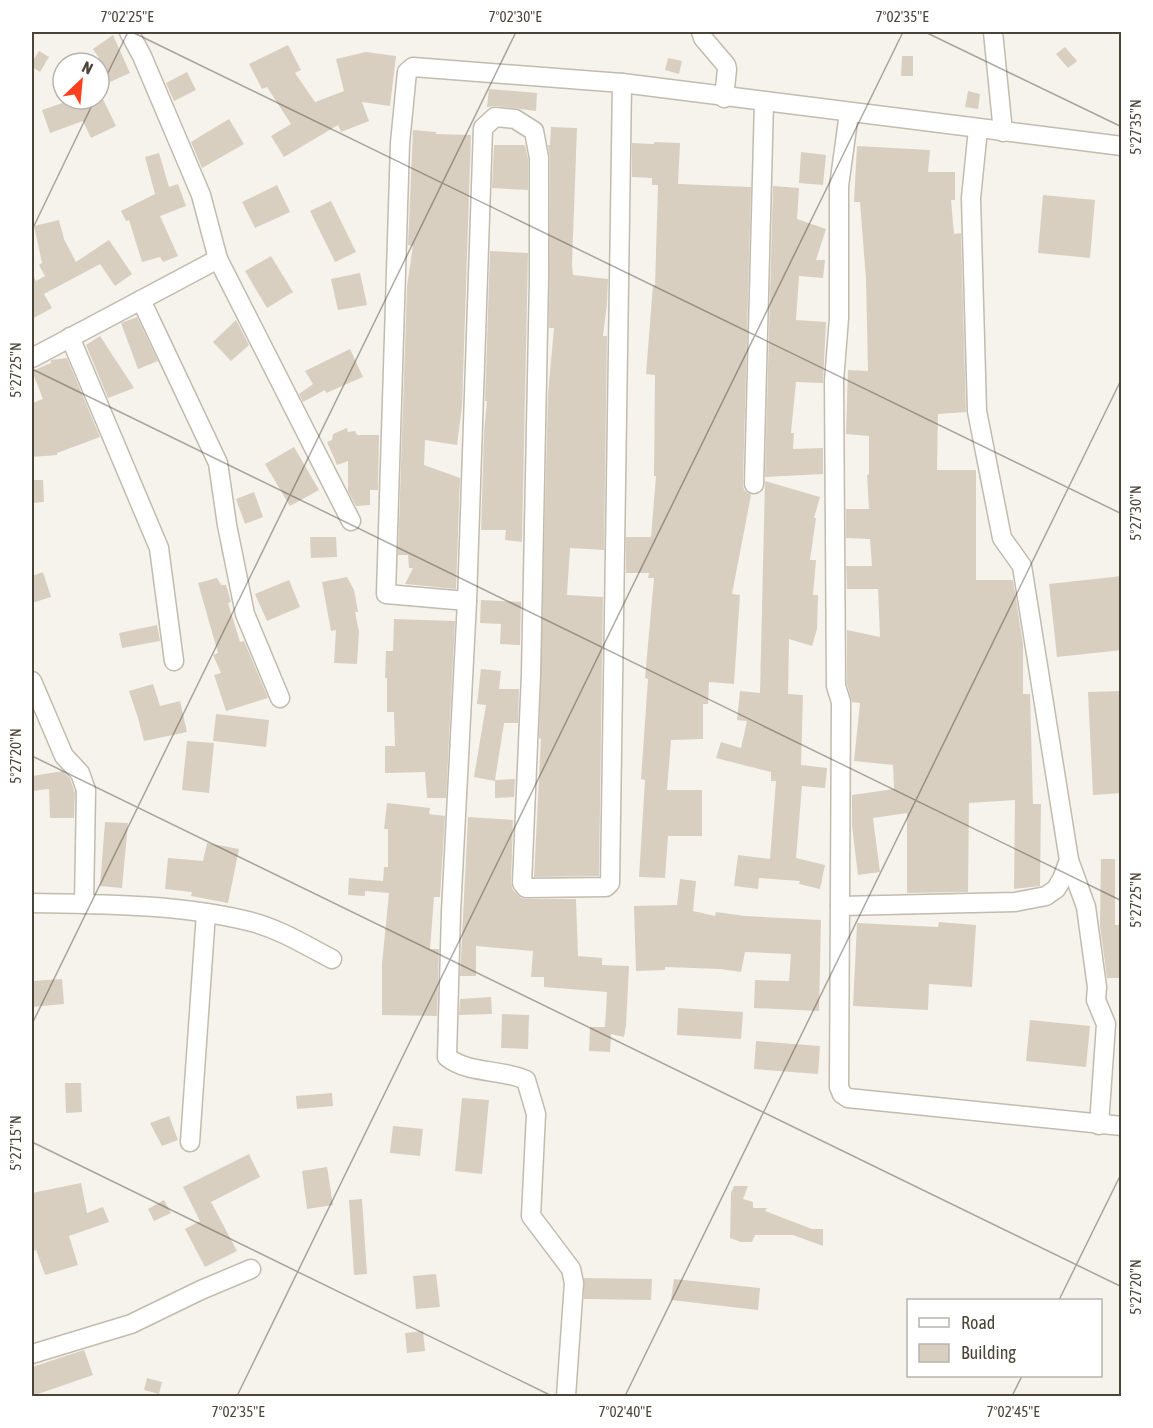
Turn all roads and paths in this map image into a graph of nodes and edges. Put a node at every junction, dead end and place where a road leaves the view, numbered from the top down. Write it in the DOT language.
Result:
graph roads {
  1 [pos="129,32"];
  2 [pos="701,32"];
  3 [pos="993,32"];
  4 [pos="621,83"];
  5 [pos="724,98"];
  6 [pos="764,102"];
  7 [pos="849,113"];
  8 [pos="978,129"];
  9 [pos="1004,132"];
  10 [pos="1122,146"];
  11 [pos="218,259"];
  12 [pos="141,300"];
  13 [pos="70,338"];
  14 [pos="32,358"];
  15 [pos="754,484"];
  16 [pos="351,521"];
  17 [pos="467,601"];
  18 [pos="174,662"];
  19 [pos="32,681"];
  20 [pos="280,698"];
  21 [pos="1069,860"];
  22 [pos="32,903"];
  23 [pos="84,904"];
  24 [pos="840,906"];
  25 [pos="206,913"];
  26 [pos="332,959"];
  27 [pos="1099,1125"];
  28 [pos="1122,1126"];
  29 [pos="190,1142"];
  30 [pos="251,1269"];
  31 [pos="32,1354"];
  32 [pos="566,1396"];
  1 -- 11 [label="street"];
  2 -- 5 [label="street"];
  3 -- 9 [label="street"];
  4 -- 5 [label="street"];
  4 -- 17 [label="street"];
  4 -- 17 [label="street"];
  5 -- 6 [label="street"];
  6 -- 7 [label="street"];
  6 -- 15 [label="street"];
  7 -- 8 [label="street"];
  7 -- 24 [label="street"];
  8 -- 9 [label="street"];
  8 -- 21 [label="street"];
  9 -- 10 [label="street"];
  11 -- 12 [label="street"];
  11 -- 16 [label="street"];
  12 -- 13 [label="street"];
  12 -- 20 [label="street"];
  13 -- 14 [label="street"];
  13 -- 18 [label="street"];
  17 -- 32 [label="street"];
  19 -- 23 [label="street"];
  21 -- 24 [label="street"];
  21 -- 27 [label="street"];
  22 -- 23 [label="street"];
  23 -- 25 [label="street"];
  24 -- 27 [label="street"];
  25 -- 26 [label="street"];
  25 -- 29 [label="street"];
  27 -- 28 [label="street"];
  30 -- 31 [label="street"];
}
